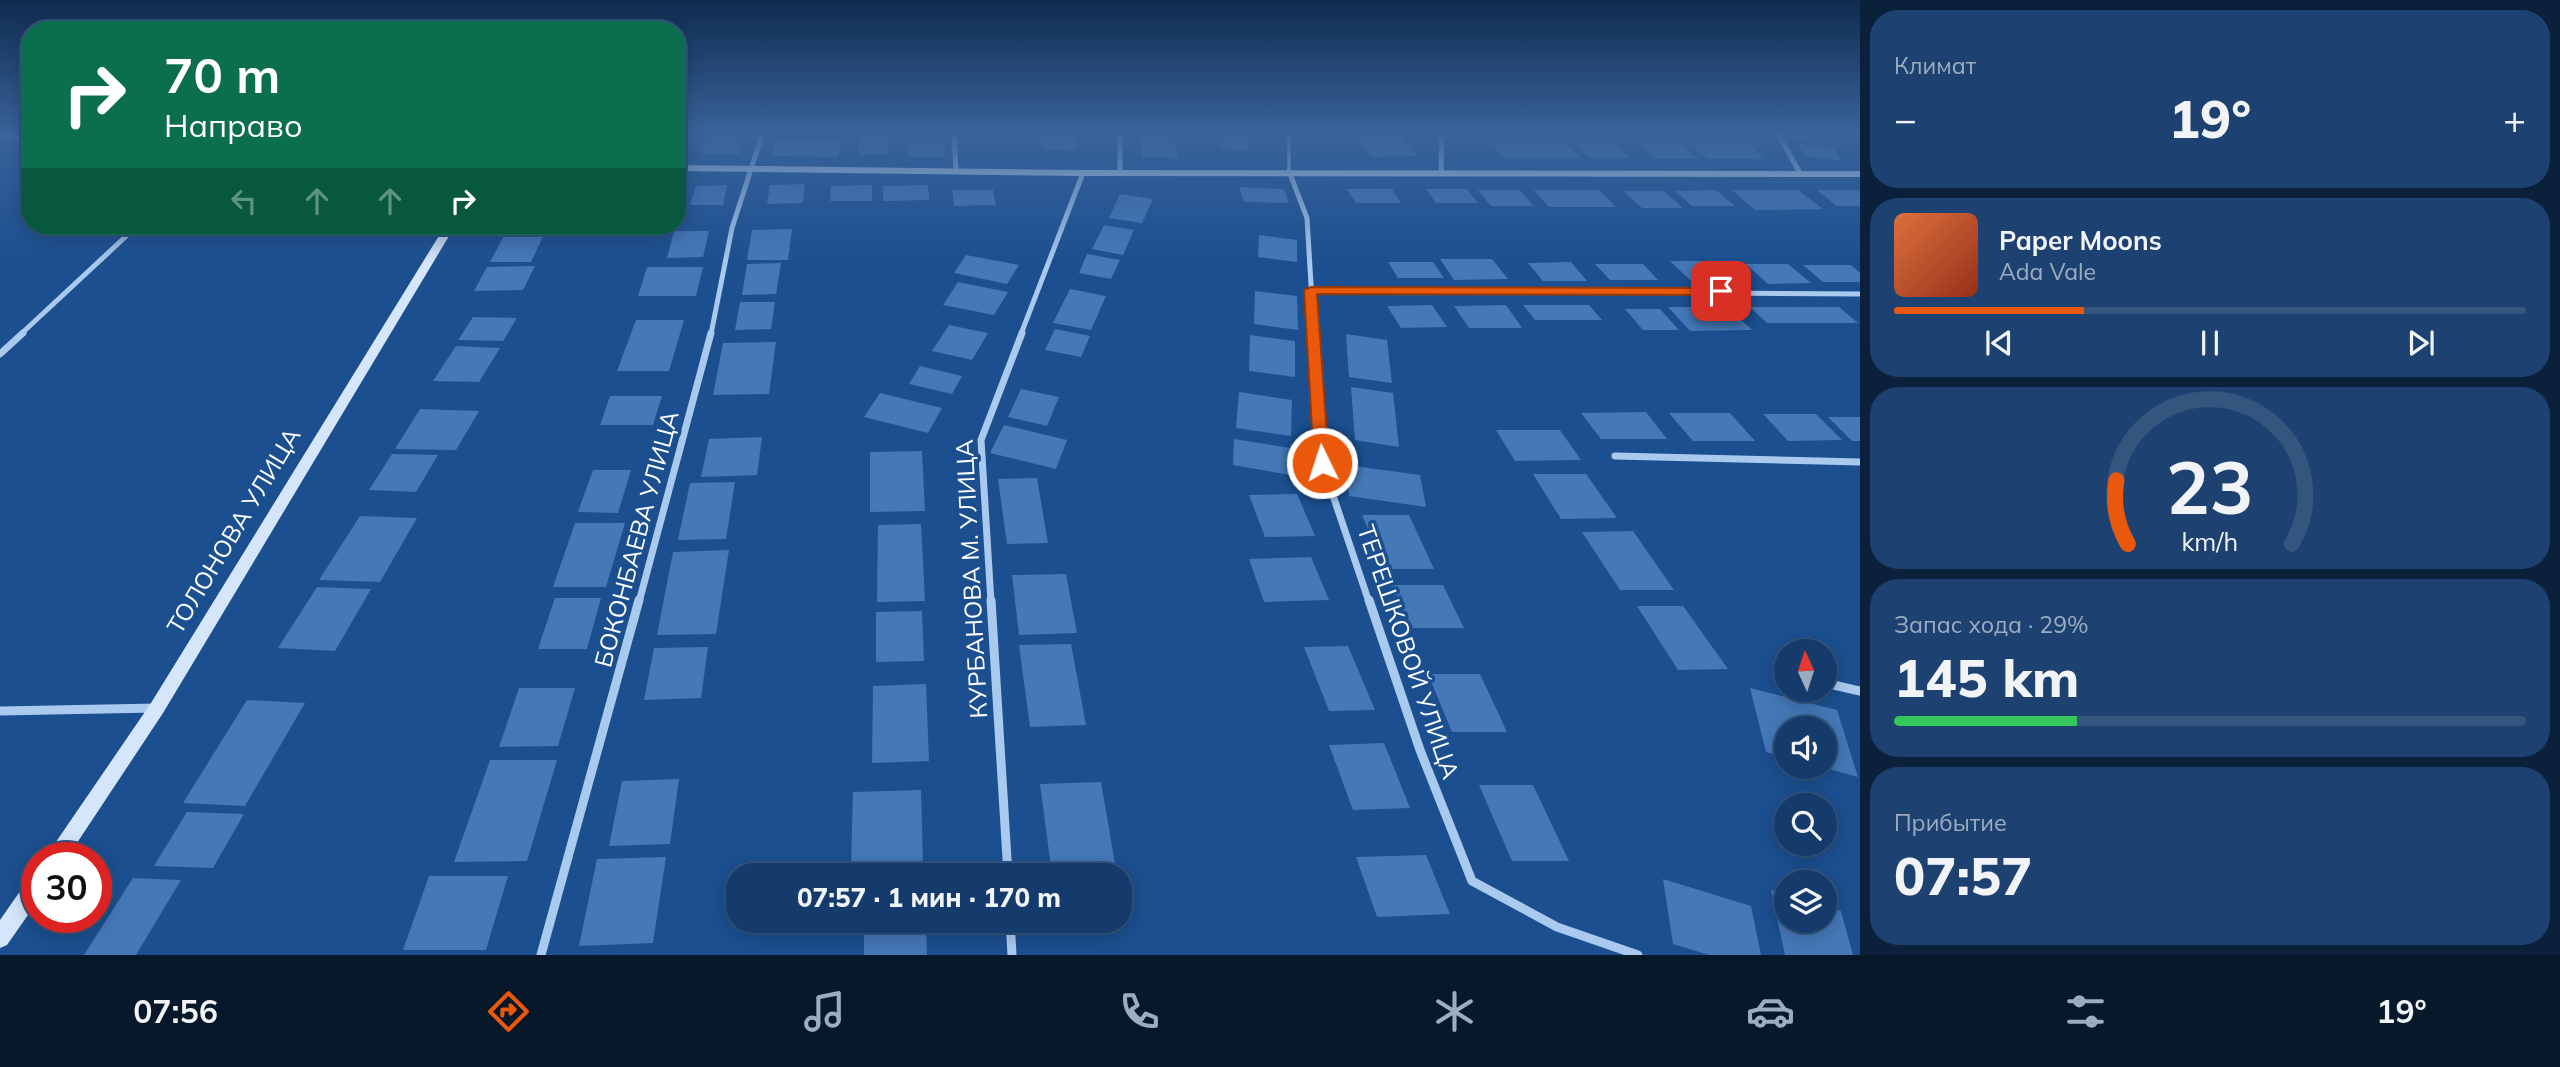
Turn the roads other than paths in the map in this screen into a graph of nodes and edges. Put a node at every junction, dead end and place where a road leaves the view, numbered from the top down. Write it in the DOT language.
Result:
graph roads {
  1 [pos="749,177"];
  2 [pos="1082,177"];
  3 [pos="1291,177"];
  4 [pos="126,235"];
  5 [pos="445,235"];
  6 [pos="1311,290"];
  7 [pos="1860,294"];
  8 [pos="0,354"];
  9 [pos="1615,456"];
  10 [pos="1860,462"];
  11 [pos="1838,686"];
  12 [pos="1860,691"];
  13 [pos="158,708"];
  14 [pos="0,711"];
  15 [pos="66,842"];
  16 [pos="1007,863"];
  17 [pos="21,907"];
  18 [pos="1011,933"];
  19 [pos="0,938"];
  20 [pos="541,955"];
  21 [pos="1012,955"];
  22 [pos="1638,955"];
  1 -- 20 [label="street, БОКОНБАЕВА УЛИЦА"];
  2 -- 16 [label="street, КУРБАНОВА М. УЛИЦА"];
  3 -- 6 [label="street, ТЕРЕШКОВОЙ УЛИЦА"];
  4 -- 8 [label="street"];
  5 -- 13 [label="street, ТОЛОНОВА УЛИЦА"];
  6 -- 7 [label="street"];
  6 -- 22 [label="street, ТЕРЕШКОВОЙ УЛИЦА"];
  9 -- 10 [label="street"];
  11 -- 12 [label="street"];
  13 -- 14 [label="street"];
  13 -- 15 [label="street, ТОЛОНОВА УЛИЦА"];
  17 -- 19 [label="street"];
  18 -- 21 [label="street"];
}
